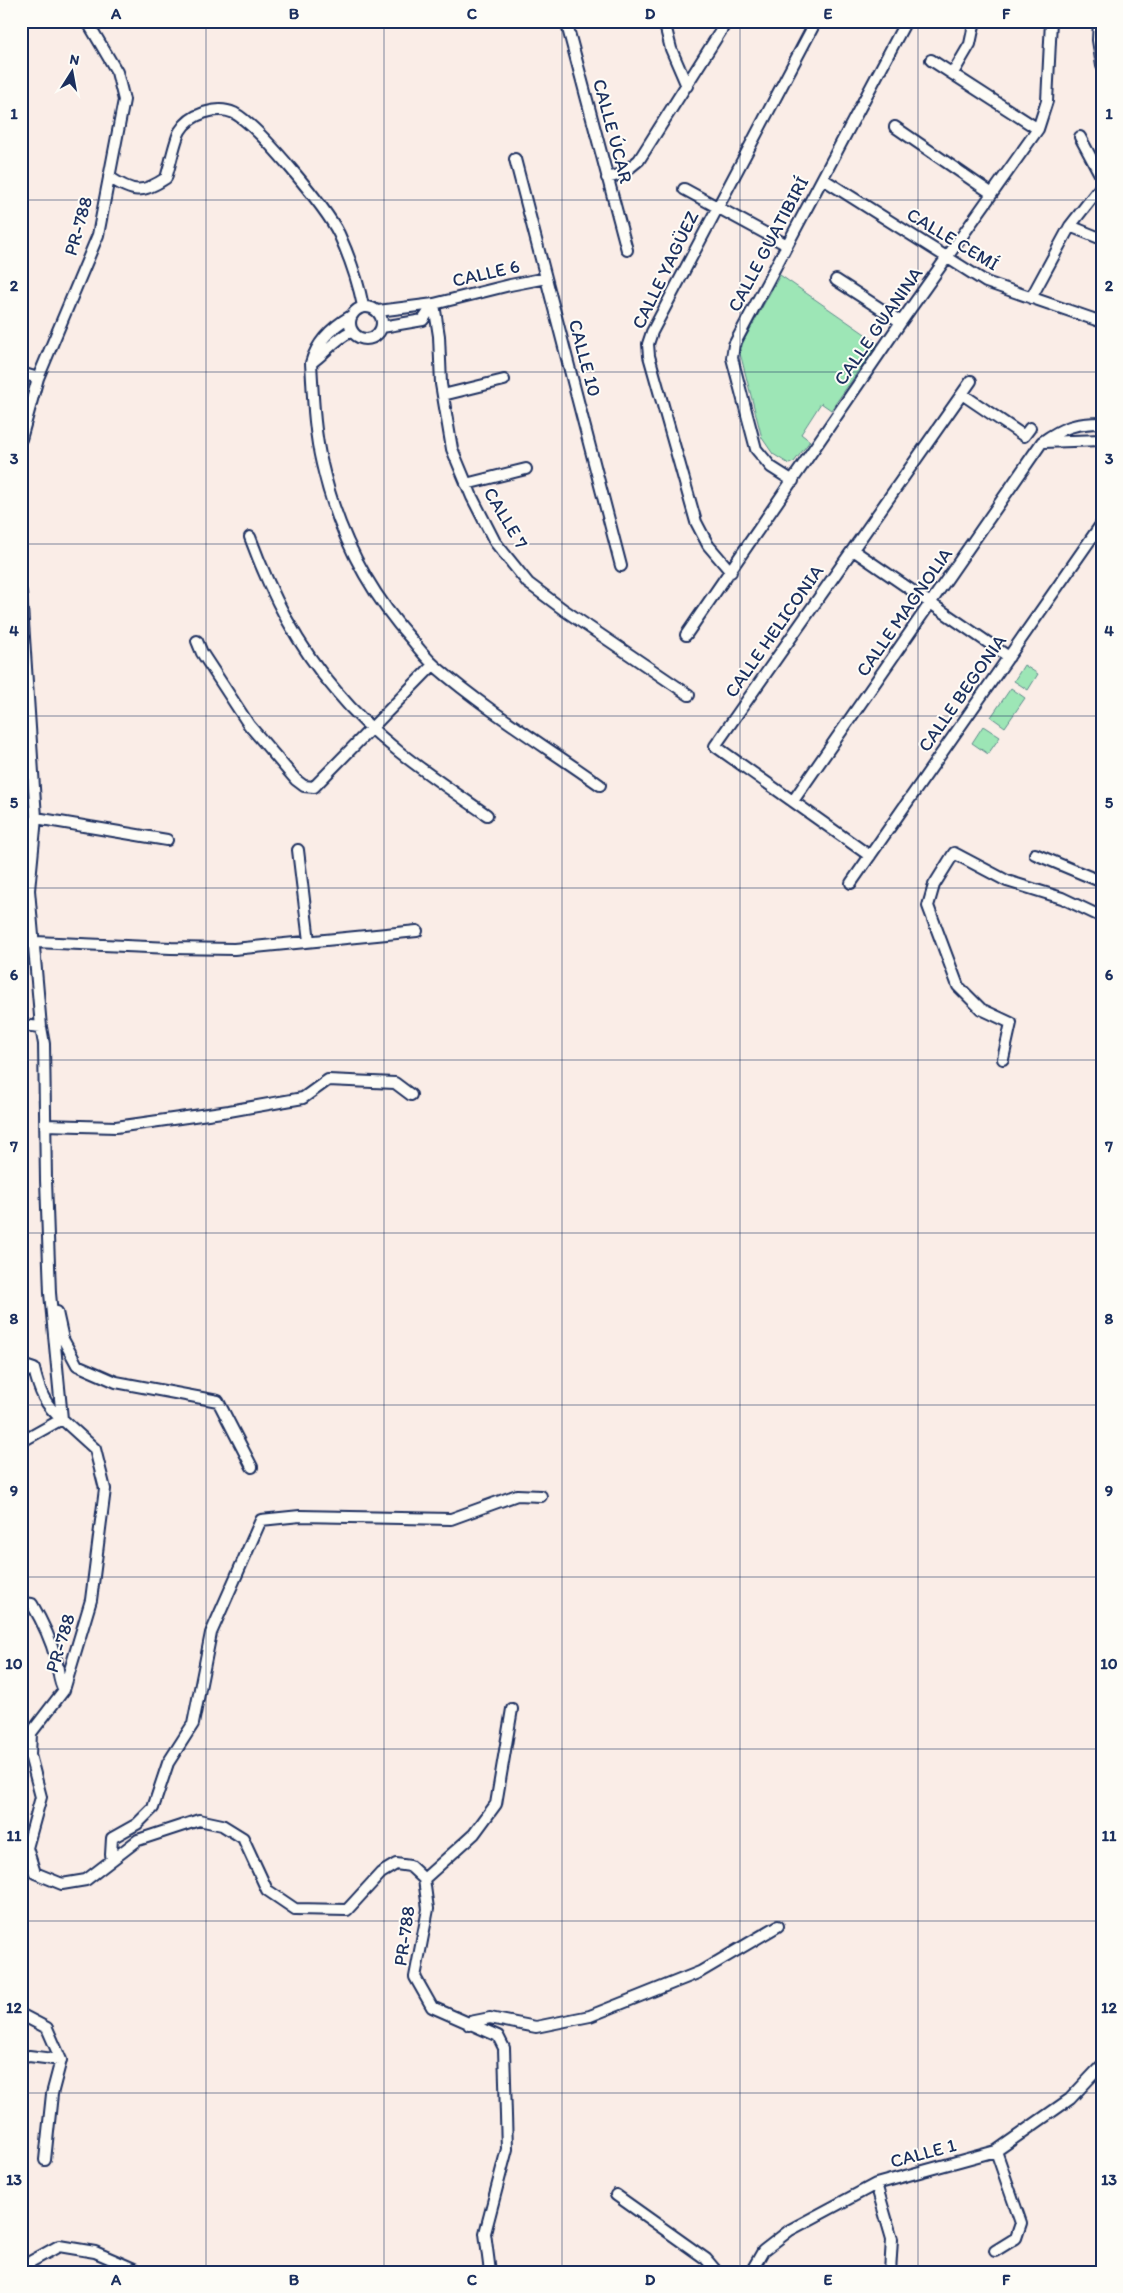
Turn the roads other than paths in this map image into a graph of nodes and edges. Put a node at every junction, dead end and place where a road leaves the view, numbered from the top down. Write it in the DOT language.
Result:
graph roads {
  1 [pos="87,21"];
  2 [pos="566,21"];
  3 [pos="664,21"];
  4 [pos="727,21"];
  5 [pos="816,21"];
  6 [pos="906,21"];
  7 [pos="1051,21"];
  8 [pos="1099,21"];
  9 [pos="974,25"];
  10 [pos="931,60"];
  11 [pos="1102,66"];
  12 [pos="953,72"];
  13 [pos="687,86"];
  14 [pos="895,127"];
  15 [pos="1038,129"];
  16 [pos="1080,137"];
  17 [pos="515,159"];
  18 [pos="109,177"];
  19 [pos="607,178"];
  20 [pos="1102,178"];
  21 [pos="823,179"];
  22 [pos="1102,185"];
  23 [pos="684,189"];
  24 [pos="991,193"];
  25 [pos="716,207"];
  26 [pos="1070,226"];
  27 [pos="1102,239"];
  28 [pos="787,245"];
  29 [pos="627,250"];
  30 [pos="947,258"];
  31 [pos="546,278"];
  32 [pos="836,280"];
  33 [pos="1031,298"];
  34 [pos="434,304"];
  35 [pos="363,306"];
  36 [pos="378,311"];
  37 [pos="351,316"];
  38 [pos="901,322"];
  39 [pos="1102,322"];
  40 [pos="382,327"];
  41 [pos="352,331"];
  42 [pos="325,343"];
  43 [pos="21,373"];
  44 [pos="38,378"];
  45 [pos="504,380"];
  46 [pos="972,381"];
  47 [pos="962,394"];
  48 [pos="443,395"];
  49 [pos="1102,423"];
  50 [pos="1030,428"];
  51 [pos="21,439"];
  52 [pos="1102,440"];
  53 [pos="1042,442"];
  54 [pos="526,469"];
  55 [pos="793,480"];
  56 [pos="466,484"];
  57 [pos="1102,523"];
  58 [pos="250,537"];
  59 [pos="853,550"];
  60 [pos="621,566"];
  61 [pos="731,572"];
  62 [pos="21,592"];
  63 [pos="931,604"];
  64 [pos="686,635"];
  65 [pos="197,642"];
  66 [pos="1009,657"];
  67 [pos="434,665"];
  68 [pos="689,695"];
  69 [pos="372,728"];
  70 [pos="600,785"];
  71 [pos="793,801"];
  72 [pos="487,814"];
  73 [pos="36,818"];
  74 [pos="167,840"];
  75 [pos="298,850"];
  76 [pos="1035,854"];
  77 [pos="870,856"];
  78 [pos="1102,882"];
  79 [pos="851,883"];
  80 [pos="1102,917"];
  81 [pos="417,930"];
  82 [pos="309,941"];
  83 [pos="35,942"];
  84 [pos="21,1025"];
  85 [pos="41,1026"];
  86 [pos="1003,1059"];
  87 [pos="411,1095"];
  88 [pos="45,1125"];
  89 [pos="50,1293"];
  90 [pos="26,1372"];
  91 [pos="62,1419"];
  92 [pos="21,1442"];
  93 [pos="252,1467"];
  94 [pos="541,1496"];
  95 [pos="21,1607"];
  96 [pos="64,1690"];
  97 [pos="512,1710"];
  98 [pos="24,1850"];
  99 [pos="113,1858"];
  100 [pos="424,1879"];
  101 [pos="778,1926"];
  102 [pos="24,2016"];
  103 [pos="468,2025"];
  104 [pos="21,2058"];
  105 [pos="61,2060"];
  106 [pos="1102,2064"];
  107 [pos="996,2152"];
  108 [pos="45,2160"];
  109 [pos="876,2184"];
  110 [pos="616,2195"];
  111 [pos="995,2252"];
  112 [pos="21,2267"];
  113 [pos="141,2272"];
  114 [pos="490,2272"];
  115 [pos="717,2272"];
  116 [pos="751,2272"];
  117 [pos="890,2272"];
  1 -- 18 [label="street, PR-788 / PR-788"];
  2 -- 19 [label="street, CALLE ÚCAR"];
  3 -- 13 [label="street"];
  4 -- 13 [label="street"];
  5 -- 25 [label="street, CALLE YAGÜEZ"];
  6 -- 21 [label="street, CALLE GUATIBIRÍ"];
  7 -- 15 [label="street, CALLE GUANINA"];
  8 -- 11 [label="street"];
  9 -- 12 [label="street"];
  10 -- 12 [label="street"];
  12 -- 15 [label="street"];
  13 -- 19 [label="street"];
  14 -- 24 [label="street"];
  15 -- 24 [label="street, CALLE GUANINA"];
  16 -- 20 [label="street"];
  17 -- 31 [label="street, CALLE 10"];
  18 -- 35 [label="street"];
  18 -- 44 [label="street, PR-788 / PR-788"];
  19 -- 29 [label="street, CALLE ÚCAR"];
  21 -- 28 [label="street, CALLE GUATIBIRÍ"];
  21 -- 30 [label="street, CALLE CEMÍ"];
  22 -- 26 [label="street"];
  23 -- 25 [label="street"];
  24 -- 30 [label="street, CALLE GUANINA"];
  25 -- 28 [label="street"];
  25 -- 61 [label="street, CALLE YAGÜEZ"];
  26 -- 27 [label="street"];
  26 -- 33 [label="street"];
  28 -- 55 [label="street, CALLE GUATIBIRÍ"];
  30 -- 33 [label="street, CALLE CEMÍ"];
  30 -- 38 [label="street, CALLE GUANINA"];
  31 -- 34 [label="street, CALLE 6"];
  31 -- 60 [label="street, CALLE 10"];
  32 -- 38 [label="street"];
  33 -- 39 [label="street, CALLE CEMÍ"];
  34 -- 36 [label="street, CALLE 6"];
  34 -- 40 [label="street, CALLE 6"];
  34 -- 48 [label="street, CALLE 7"];
  35 -- 36 [label="street"];
  35 -- 37 [label="street"];
  36 -- 40 [label="street"];
  37 -- 41 [label="street"];
  37 -- 42 [label="street"];
  38 -- 55 [label="street, CALLE GUANINA"];
  40 -- 41 [label="street"];
  41 -- 42 [label="street"];
  42 -- 67 [label="street"];
  43 -- 44 [label="street"];
  44 -- 51 [label="street, PR-788 / PR-788"];
  45 -- 48 [label="street"];
  46 -- 47 [label="street, CALLE HELICONIA"];
  47 -- 50 [label="street"];
  47 -- 59 [label="street, CALLE HELICONIA"];
  48 -- 56 [label="street, CALLE 7"];
  49 -- 53 [label="street, CALLE MAGNOLIA"];
  52 -- 53 [label="street"];
  53 -- 63 [label="street, CALLE MAGNOLIA"];
  54 -- 56 [label="street"];
  55 -- 61 [label="street, CALLE GUANINA"];
  56 -- 68 [label="street, CALLE 7"];
  57 -- 66 [label="street, CALLE BEGONIA"];
  58 -- 69 [label="street"];
  59 -- 63 [label="street"];
  59 -- 71 [label="street, CALLE HELICONIA"];
  61 -- 64 [label="street, CALLE GUANINA"];
  62 -- 73 [label="street"];
  63 -- 66 [label="street"];
  63 -- 71 [label="street, CALLE MAGNOLIA"];
  65 -- 69 [label="street"];
  66 -- 77 [label="street, CALLE BEGONIA"];
  67 -- 69 [label="street"];
  67 -- 70 [label="street"];
  69 -- 72 [label="street"];
  71 -- 77 [label="street, CALLE HELICONIA"];
  73 -- 74 [label="street"];
  73 -- 83 [label="street"];
  75 -- 82 [label="street"];
  76 -- 78 [label="street"];
  77 -- 79 [label="street, CALLE BEGONIA"];
  80 -- 86 [label="street"];
  81 -- 82 [label="street"];
  82 -- 83 [label="street"];
  83 -- 85 [label="street"];
  84 -- 85 [label="street"];
  85 -- 88 [label="street"];
  87 -- 88 [label="street"];
  88 -- 89 [label="street"];
  89 -- 91 [label="street"];
  89 -- 93 [label="street"];
  90 -- 91 [label="street, PR-788"];
  91 -- 92 [label="street"];
  91 -- 96 [label="street, PR-788 / PR-788"];
  94 -- 99 [label="street"];
  95 -- 96 [label="street"];
  96 -- 98 [label="street, PR-788 / PR-788"];
  97 -- 100 [label="street"];
  98 -- 99 [label="street, PR-788 / PR-788"];
  99 -- 100 [label="street, PR-788 / PR-788"];
  100 -- 103 [label="street, PR-788 / PR-788"];
  101 -- 103 [label="street"];
  102 -- 105 [label="street"];
  103 -- 114 [label="street, PR-788 / PR-788"];
  104 -- 105 [label="street"];
  105 -- 108 [label="street"];
  106 -- 107 [label="street, CALLE 1"];
  107 -- 109 [label="street, CALLE 1"];
  107 -- 111 [label="street"];
  109 -- 116 [label="street, CALLE 1"];
  109 -- 117 [label="street"];
  110 -- 115 [label="street"];
  112 -- 113 [label="street"];
}
